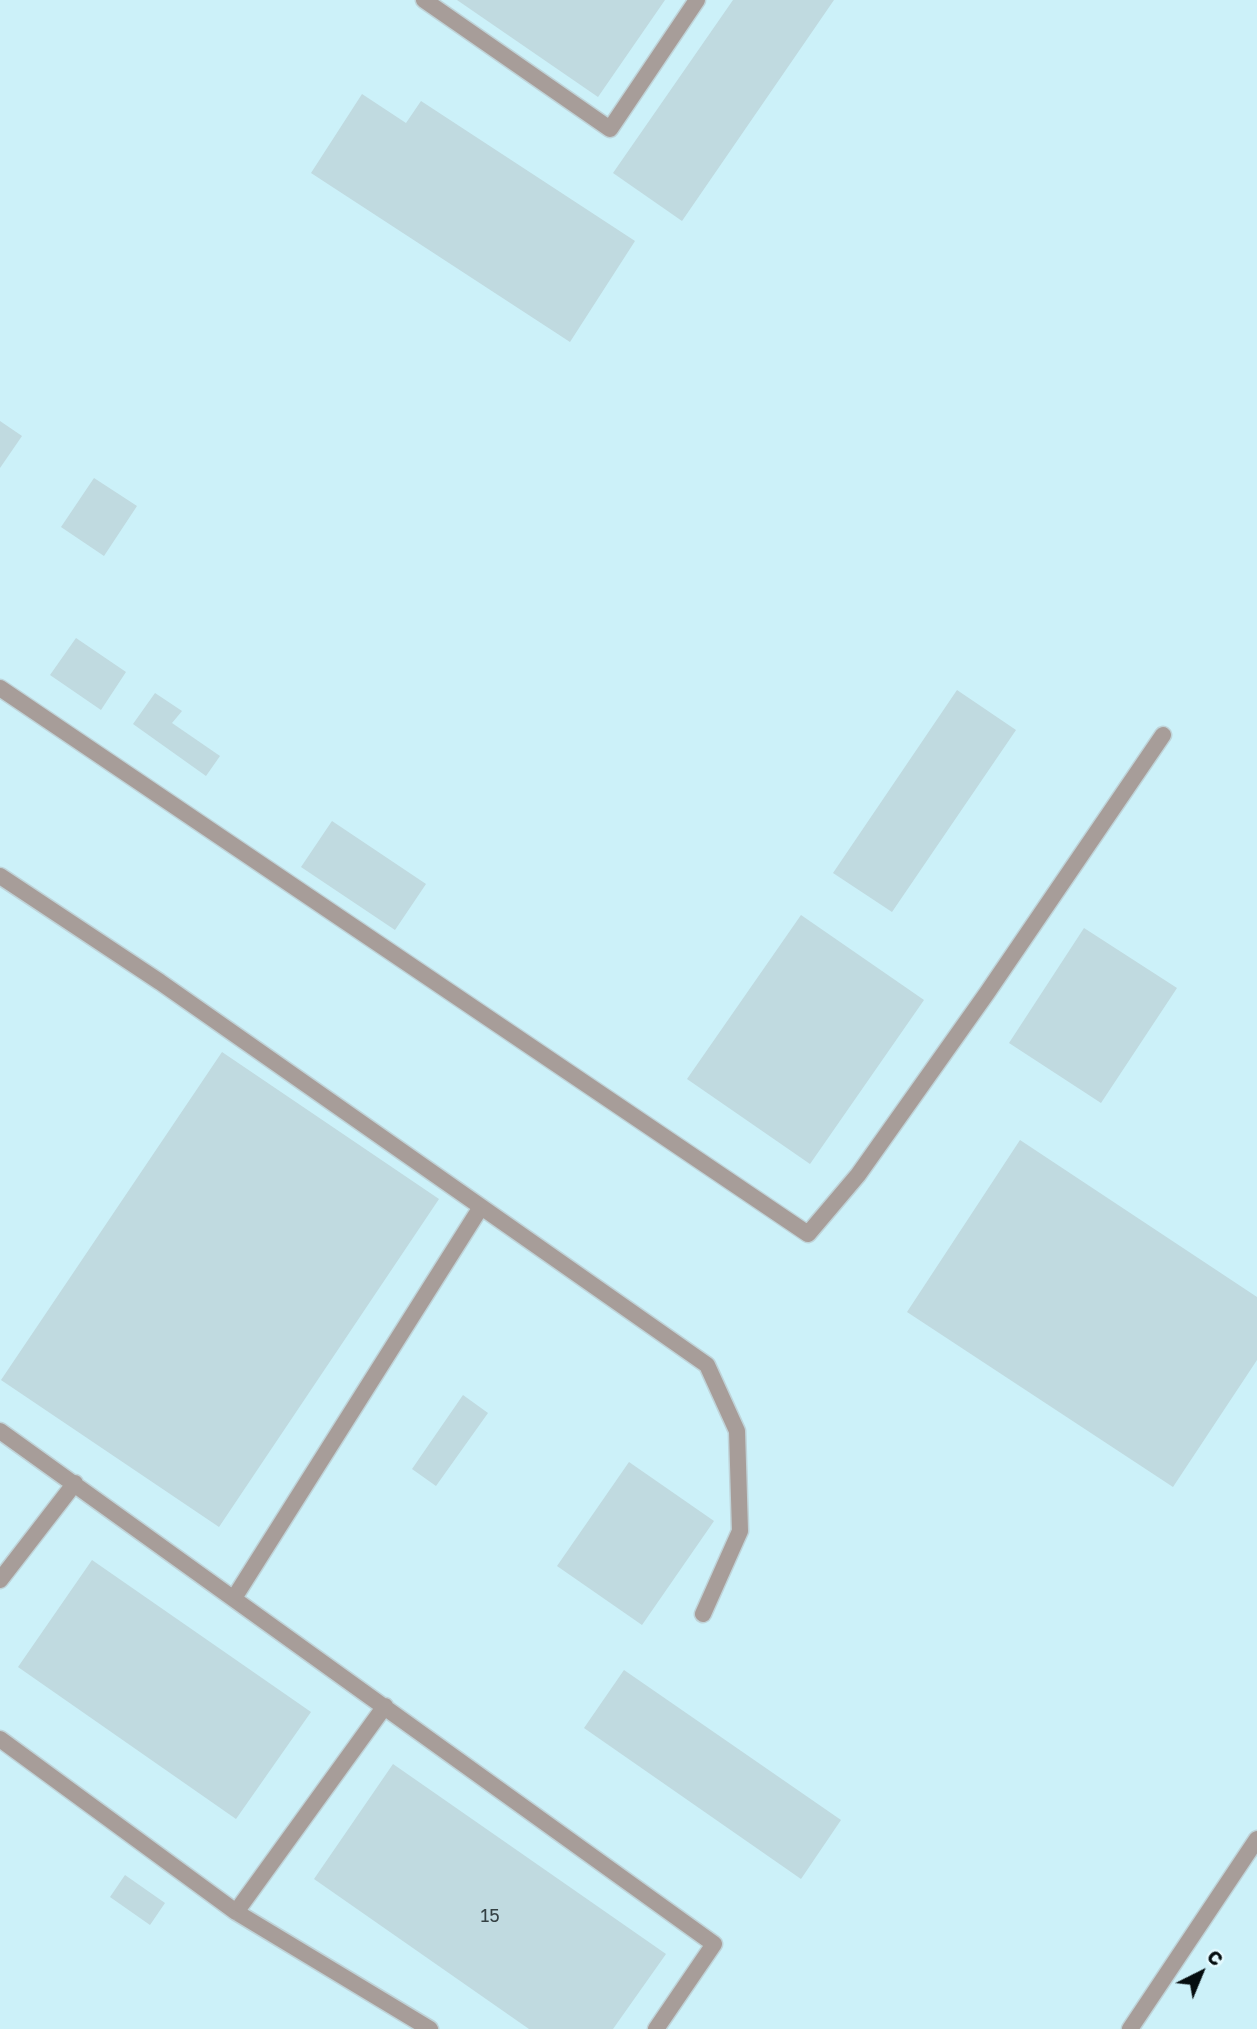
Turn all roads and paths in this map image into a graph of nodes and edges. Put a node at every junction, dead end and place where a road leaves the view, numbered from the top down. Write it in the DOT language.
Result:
graph roads {
  1 [pos="424,0"];
  2 [pos="697,0"];
  3 [pos="0,688"];
  4 [pos="1163,735"];
  5 [pos="0,876"];
  6 [pos="481,1207"];
  7 [pos="0,1431"];
  8 [pos="75,1483"];
  9 [pos="0,1580"];
  10 [pos="234,1598"];
  11 [pos="703,1615"];
  12 [pos="385,1706"];
  13 [pos="0,1739"];
  14 [pos="1257,1839"];
  15 [pos="236,1912"];
  16 [pos="430,2029"];
  17 [pos="656,2029"];
  18 [pos="1130,2029"];
  1 -- 2 [label="lane"];
  3 -- 4 [label="lane"];
  5 -- 6 [label="lane"];
  6 -- 10 [label="lane"];
  6 -- 11 [label="lane"];
  7 -- 8 [label="lane"];
  8 -- 9 [label="lane"];
  8 -- 10 [label="lane"];
  10 -- 12 [label="lane"];
  12 -- 15 [label="lane"];
  12 -- 17 [label="lane"];
  13 -- 15 [label="lane"];
  14 -- 18 [label="lane"];
  15 -- 16 [label="lane"];
}
